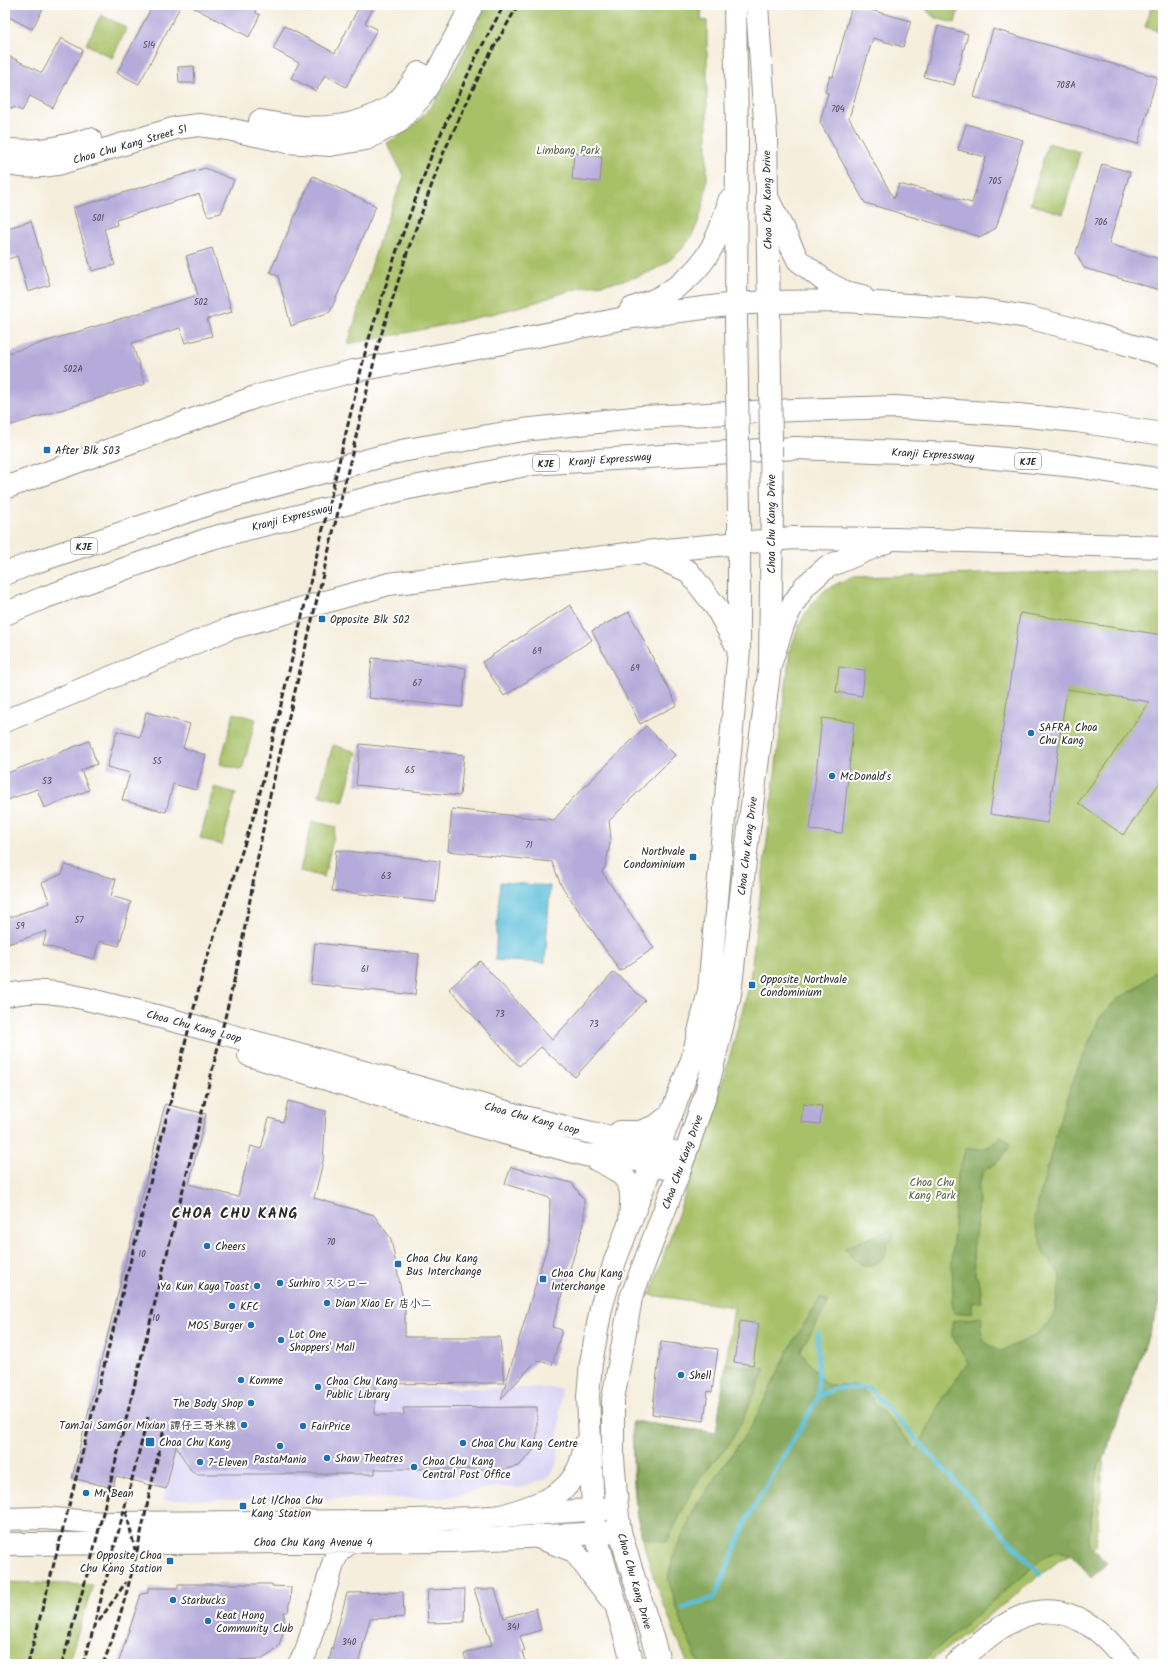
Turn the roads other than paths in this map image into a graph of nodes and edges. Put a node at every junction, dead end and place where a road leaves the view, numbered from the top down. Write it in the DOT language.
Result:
graph roads {
  1 [pos="455,5"];
  2 [pos="472,5"];
  3 [pos="735,5"];
  4 [pos="757,5"];
  5 [pos="5,148"];
  6 [pos="5,163"];
  7 [pos="736,170"];
  8 [pos="767,196"];
  9 [pos="895,304"];
  10 [pos="769,309"];
  11 [pos="735,312"];
  12 [pos="625,318"];
  13 [pos="1163,356"];
  14 [pos="1163,434"];
  15 [pos="1163,480"];
  16 [pos="5,488"];
  17 [pos="895,539"];
  18 [pos="772,540"];
  19 [pos="739,542"];
  20 [pos="1163,547"];
  21 [pos="644,552"];
  22 [pos="5,574"];
  23 [pos="5,614"];
  24 [pos="739,649"];
  25 [pos="770,665"];
  26 [pos="5,721"];
  27 [pos="59,993"];
  28 [pos="5,996"];
  29 [pos="5,1010"];
  30 [pos="88,1013"];
  31 [pos="377,1085"];
  32 [pos="671,1114"];
  33 [pos="599,1135"];
  34 [pos="585,1155"];
  35 [pos="655,1156"];
  36 [pos="682,1164"];
  37 [pos="630,1223"];
  38 [pos="631,1298"];
  39 [pos="601,1308"];
  40 [pos="589,1435"];
  41 [pos="617,1508"];
  42 [pos="593,1510"];
  43 [pos="502,1516"];
  44 [pos="5,1519"];
  45 [pos="620,1532"];
  46 [pos="597,1533"];
  47 [pos="535,1536"];
  48 [pos="352,1542"];
  49 [pos="5,1544"];
  50 [pos="616,1606"];
  51 [pos="298,1664"];
  52 [pos="633,1664"];
  53 [pos="660,1664"];
  54 [pos="956,1664"];
  55 [pos="1129,1664"];
  1 -- 5 [label="main road, Choa Chu Kang Street 51"];
  2 -- 6 [label="main road, Choa Chu Kang Street 51"];
  3 -- 7 [label="main road"];
  4 -- 8 [label="main road, Choa Chu Kang Drive"];
  7 -- 11 [label="main road"];
  7 -- 12 [label="main road"];
  8 -- 9 [label="main road"];
  8 -- 10 [label="main road, Choa Chu Kang Drive"];
  9 -- 10 [label="main road"];
  9 -- 13 [label="main road"];
  10 -- 11 [label="main road"];
  10 -- 18 [label="main road, Choa Chu Kang Drive, bridge"];
  11 -- 12 [label="main road"];
  11 -- 19 [label="main road, bridge"];
  12 -- 16 [label="main road"];
  14 -- 22 [label="main road, KJE"];
  15 -- 23 [label="main road, Kranji Expressway / KJE"];
  17 -- 18 [label="main road"];
  17 -- 20 [label="main road"];
  17 -- 25 [label="main road"];
  18 -- 19 [label="main road"];
  18 -- 25 [label="main road, Choa Chu Kang Drive"];
  19 -- 21 [label="main road"];
  19 -- 24 [label="main road"];
  21 -- 24 [label="main road"];
  21 -- 26 [label="main road"];
  24 -- 32 [label="main road"];
  25 -- 36 [label="main road, Choa Chu Kang Drive"];
  27 -- 28 [label="main road, Choa Chu Kang Loop"];
  27 -- 30 [label="main road"];
  27 -- 31 [label="main road, Choa Chu Kang Loop"];
  29 -- 30 [label="main road, Choa Chu Kang Loop"];
  30 -- 31 [label="main road, Choa Chu Kang Loop"];
  31 -- 33 [label="main road, Choa Chu Kang Loop"];
  31 -- 34 [label="main road, Choa Chu Kang Loop"];
  32 -- 33 [label="main road"];
  32 -- 35 [label="main road"];
  33 -- 35 [label="main road, Choa Chu Kang Loop"];
  34 -- 35 [label="main road, Choa Chu Kang Loop"];
  34 -- 37 [label="main road"];
  35 -- 36 [label="main road, Choa Chu Kang Loop"];
  35 -- 37 [label="main road"];
  36 -- 38 [label="main road, Choa Chu Kang Drive"];
  37 -- 39 [label="main road"];
  38 -- 39 [label="main road"];
  38 -- 41 [label="main road, Choa Chu Kang Drive"];
  39 -- 40 [label="main road"];
  40 -- 42 [label="main road"];
  40 -- 43 [label="main road"];
  41 -- 42 [label="main road, Choa Chu Kang Avenue 4"];
  41 -- 45 [label="main road, Choa Chu Kang Drive"];
  42 -- 43 [label="main road, Choa Chu Kang Avenue 4"];
  42 -- 46 [label="main road"];
  43 -- 44 [label="main road, Choa Chu Kang Avenue 4"];
  45 -- 46 [label="main road, Choa Chu Kang Avenue 4"];
  45 -- 53 [label="main road, Choa Chu Kang Drive"];
  46 -- 47 [label="main road, Choa Chu Kang Avenue 4"];
  46 -- 50 [label="main road"];
  47 -- 48 [label="main road, Choa Chu Kang Avenue 4"];
  47 -- 50 [label="main road"];
  48 -- 49 [label="main road, Choa Chu Kang Avenue 4"];
  48 -- 51 [label="main road"];
  50 -- 52 [label="main road"];
  54 -- 55 [label="main road"];
}
